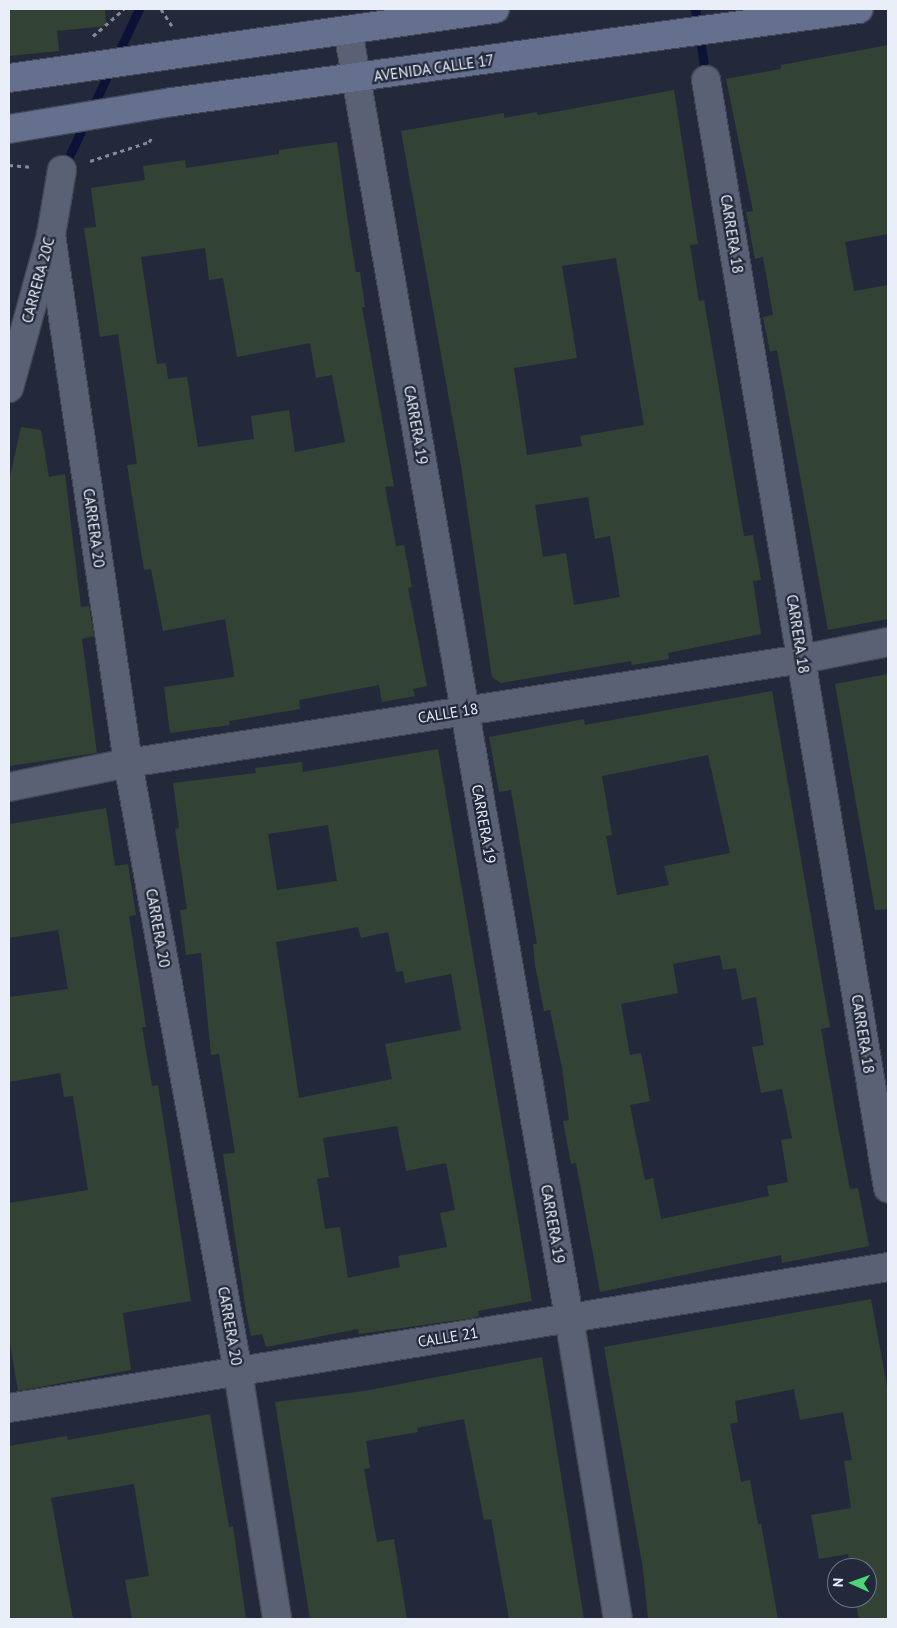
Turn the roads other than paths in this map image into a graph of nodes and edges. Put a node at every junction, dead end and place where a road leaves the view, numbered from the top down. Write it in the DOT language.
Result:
graph roads {
  1 [pos="495,9"];
  2 [pos="859,9"];
  3 [pos="348,30"];
  4 [pos="9,78"];
  5 [pos="357,79"];
  6 [pos="706,80"];
  7 [pos="9,129"];
  8 [pos="62,170"];
  9 [pos="51,234"];
  10 [pos="9,388"];
  11 [pos="888,642"];
  12 [pos="802,659"];
  13 [pos="464,710"];
  14 [pos="128,763"];
  15 [pos="9,787"];
  16 [pos="888,1188"];
  17 [pos="888,1267"];
  18 [pos="569,1317"];
  19 [pos="238,1372"];
  20 [pos="9,1408"];
  21 [pos="278,1619"];
  22 [pos="618,1619"];
  1 -- 3 [label="main road"];
  2 -- 5 [label="main road, AVENIDA CALLE 17"];
  3 -- 4 [label="main road"];
  3 -- 5 [label="street, CARRERA 19"];
  5 -- 7 [label="main road, AVENIDA CALLE 17"];
  5 -- 13 [label="street, CARRERA 19"];
  6 -- 12 [label="street, CARRERA 18"];
  8 -- 9 [label="street, CARRERA 20C"];
  9 -- 10 [label="street, CARRERA 20C"];
  9 -- 14 [label="street, CARRERA 20"];
  11 -- 12 [label="street, CALLE 18"];
  12 -- 13 [label="street, CALLE 18"];
  12 -- 16 [label="street, CARRERA 18"];
  13 -- 14 [label="street, CALLE 18"];
  13 -- 18 [label="street, CARRERA 19"];
  14 -- 15 [label="street, CALLE 18"];
  14 -- 19 [label="street, CARRERA 20"];
  17 -- 18 [label="street, CALLE 21"];
  18 -- 19 [label="street, CALLE 21"];
  18 -- 22 [label="street, CARRERA 19"];
  19 -- 20 [label="street, CALLE 21"];
  19 -- 21 [label="street, CARRERA 20"];
}
